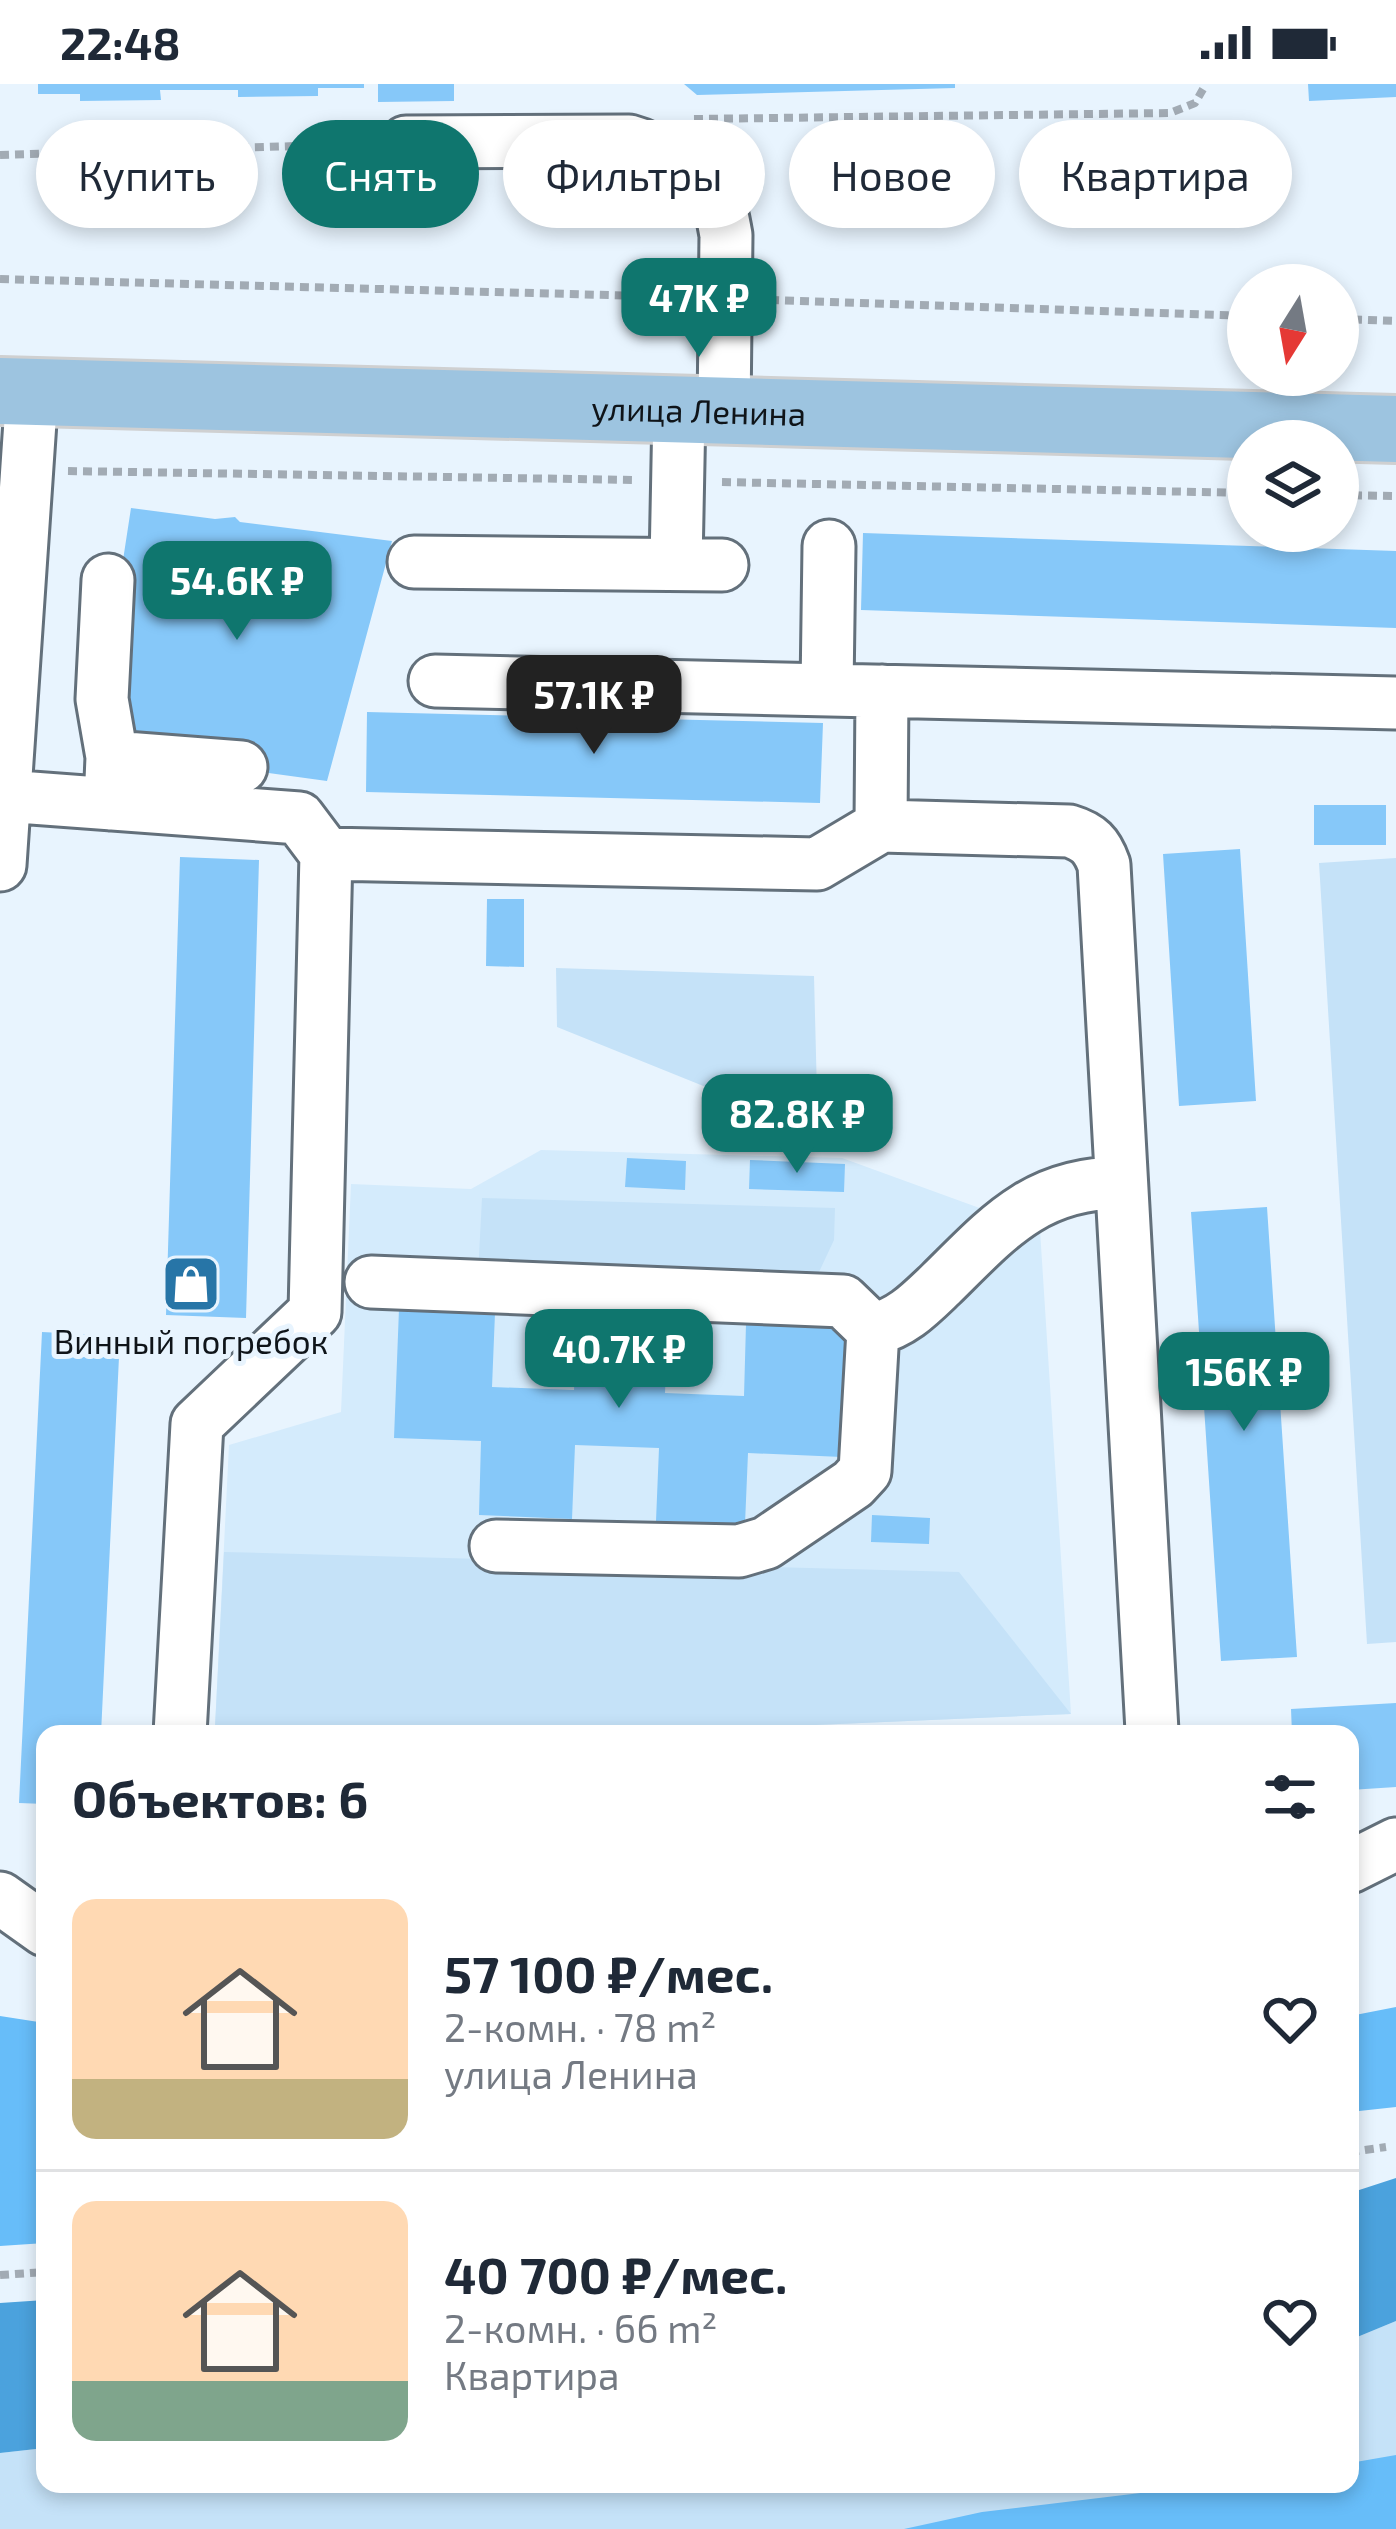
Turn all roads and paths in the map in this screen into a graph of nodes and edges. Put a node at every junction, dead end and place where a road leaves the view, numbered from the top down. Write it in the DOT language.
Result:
graph roads {
  1 [pos="1206,84"];
  2 [pos="692,119"];
  3 [pos="479,142"];
  4 [pos="282,146"];
  5 [pos="0,155"];
  6 [pos="0,279"];
  7 [pos="726,298"];
  8 [pos="1227,315"];
  9 [pos="1359,320"];
  10 [pos="1396,321"];
  11 [pos="16,391"];
  12 [pos="701,411"];
  13 [pos="1396,429"];
  14 [pos="29,470"];
  15 [pos="678,481"];
  16 [pos="1227,493"];
  17 [pos="1359,495"];
  18 [pos="1396,496"];
  19 [pos="830,546"];
  20 [pos="414,562"];
  21 [pos="108,580"];
  22 [pos="435,681"];
  23 [pos="827,689"];
  24 [pos="882,691"];
  25 [pos="1396,703"];
  26 [pos="242,767"];
  27 [pos="111,780"];
  28 [pos="5,796"];
  29 [pos="880,826"];
  30 [pos="326,854"];
  31 [pos="0,866"];
  32 [pos="1120,1183"];
  33 [pos="371,1282"];
  34 [pos="873,1330"];
  35 [pos="496,1546"];
  36 [pos="180,1725"];
  37 [pos="1152,1725"];
  38 [pos="1396,1844"];
  39 [pos="1359,1863"];
  40 [pos="0,1898"];
  41 [pos="36,1924"];
  42 [pos="1386,2147"];
  43 [pos="1359,2151"];
  44 [pos="36,2273"];
  45 [pos="0,2275"];
  1 -- 2 [label="path"];
  3 -- 7 [label="street"];
  4 -- 5 [label="path"];
  6 -- 7 [label="path"];
  7 -- 8 [label="path"];
  7 -- 12 [label="street"];
  9 -- 10 [label="path"];
  11 -- 12 [label="main road, улица Ленина"];
  11 -- 14 [label="street"];
  12 -- 13 [label="main road, улица Ленина"];
  12 -- 15 [label="street"];
  14 -- 15 [label="path"];
  14 -- 28 [label="street"];
  15 -- 16 [label="path"];
  15 -- 20 [label="street"];
  17 -- 18 [label="path"];
  19 -- 23 [label="street"];
  21 -- 27 [label="street"];
  22 -- 23 [label="street"];
  23 -- 24 [label="street"];
  24 -- 25 [label="street"];
  24 -- 29 [label="street"];
  26 -- 27 [label="street"];
  27 -- 28 [label="street"];
  27 -- 30 [label="street"];
  28 -- 31 [label="street"];
  29 -- 30 [label="street"];
  29 -- 32 [label="street"];
  30 -- 36 [label="street"];
  32 -- 34 [label="street"];
  32 -- 37 [label="street"];
  33 -- 34 [label="street"];
  34 -- 35 [label="street"];
  38 -- 39 [label="street"];
  40 -- 41 [label="street"];
  42 -- 43 [label="path"];
  44 -- 45 [label="path"];
}
